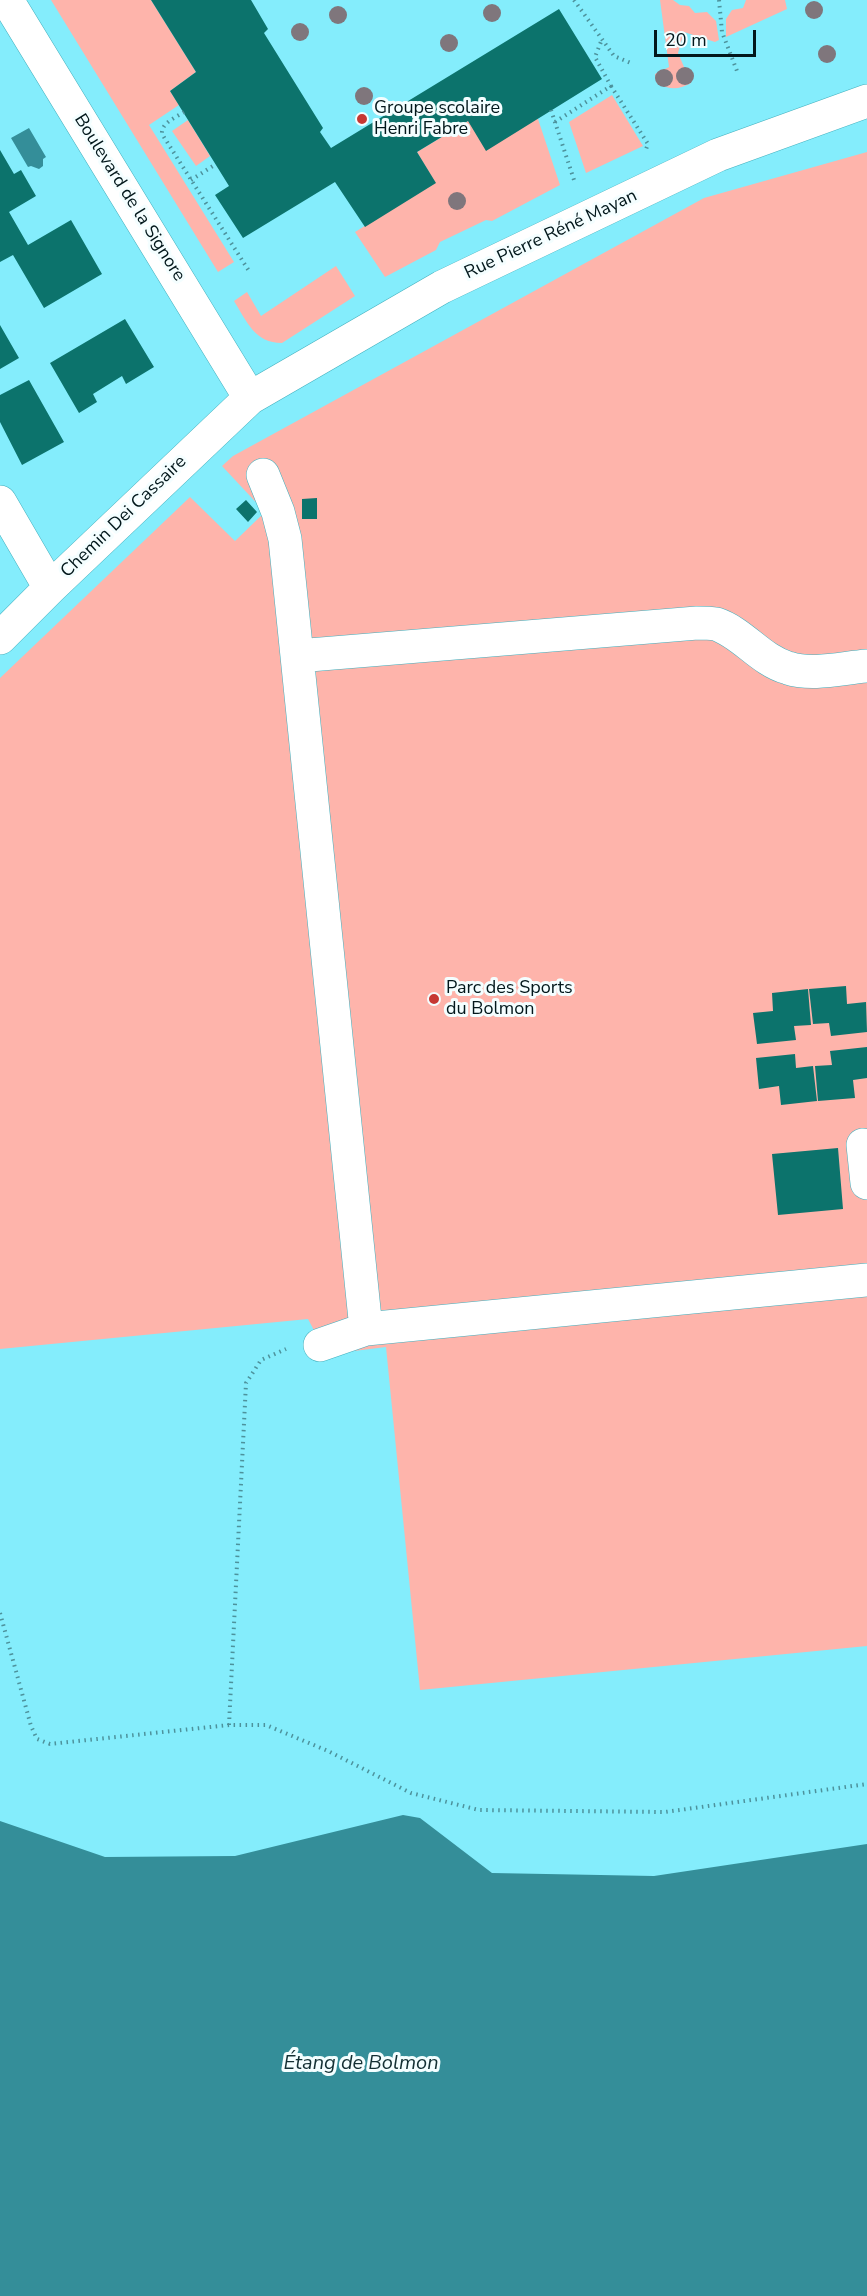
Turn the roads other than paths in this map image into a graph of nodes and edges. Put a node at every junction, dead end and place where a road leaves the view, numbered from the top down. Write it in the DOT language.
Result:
graph roads {
  1 [pos="7,0"];
  2 [pos="867,101"];
  3 [pos="250,398"];
  4 [pos="263,475"];
  5 [pos="0,502"];
  6 [pos="50,588"];
  7 [pos="0,638"];
  8 [pos="297,656"];
  9 [pos="867,666"];
  10 [pos="864,1145"];
  11 [pos="867,1183"];
  12 [pos="867,1281"];
  13 [pos="366,1329"];
  14 [pos="320,1345"];
  1 -- 3 [label="street, Boulevard de la Signore"];
  2 -- 3 [label="street, Rue Pierre Réné Mayan"];
  3 -- 6 [label="street, Chemin Dei Cassaire"];
  4 -- 8 [label="street"];
  5 -- 6 [label="street"];
  6 -- 7 [label="street, Chemin Dei Cassaire"];
  8 -- 9 [label="street"];
  8 -- 13 [label="street"];
  10 -- 11 [label="street"];
  12 -- 13 [label="street"];
  13 -- 14 [label="street"];
}
